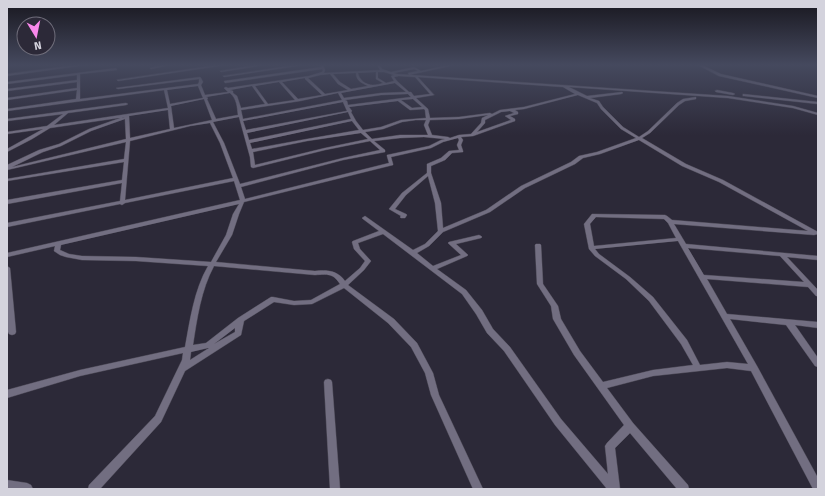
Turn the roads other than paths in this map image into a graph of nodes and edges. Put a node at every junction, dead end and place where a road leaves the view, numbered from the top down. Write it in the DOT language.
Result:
graph roads {
  1 [pos="22,88"];
  2 [pos="118,88"];
  3 [pos="172,88"];
  4 [pos="201,88"];
  5 [pos="233,88"];
  6 [pos="255,88"];
  7 [pos="287,88"];
  8 [pos="317,88"];
  9 [pos="347,88"];
  10 [pos="360,88"];
  11 [pos="404,88"];
  12 [pos="426,88"];
  13 [pos="568,88"];
  14 [pos="596,88"];
  15 [pos="780,88"];
  16 [pos="79,89"];
  17 [pos="165,89"];
  18 [pos="228,89"];
  19 [pos="7,90"];
  20 [pos="350,90"];
  21 [pos="638,91"];
  22 [pos="717,91"];
  23 [pos="232,92"];
  24 [pos="340,92"];
  25 [pos="410,93"];
  26 [pos="324,94"];
  27 [pos="578,94"];
  28 [pos="118,95"];
  29 [pos="704,96"];
  30 [pos="206,97"];
  31 [pos="586,97"];
  32 [pos="755,97"];
  33 [pos="818,97"];
  34 [pos="413,98"];
  35 [pos="7,99"];
  36 [pos="78,100"];
  37 [pos="298,100"];
  38 [pos="399,100"];
  39 [pos="346,102"];
  40 [pos="818,103"];
  41 [pos="126,104"];
  42 [pos="771,104"];
  43 [pos="267,105"];
  44 [pos="169,107"];
  45 [pos="240,108"];
  46 [pos="425,108"];
  47 [pos="525,108"];
  48 [pos="510,109"];
  49 [pos="7,110"];
  50 [pos="350,111"];
  51 [pos="67,112"];
  52 [pos="516,112"];
  53 [pos="490,114"];
  54 [pos="818,114"];
  55 [pos="127,116"];
  56 [pos="240,118"];
  57 [pos="428,119"];
  58 [pos="9,120"];
  59 [pos="213,120"];
  60 [pos="354,120"];
  61 [pos="50,126"];
  62 [pos="172,130"];
  63 [pos="363,131"];
  64 [pos="244,132"];
  65 [pos="7,133"];
  66 [pos="430,135"];
  67 [pos="472,135"];
  68 [pos="459,136"];
  69 [pos="450,138"];
  70 [pos="640,138"];
  71 [pos="371,140"];
  72 [pos="128,141"];
  73 [pos="248,142"];
  74 [pos="7,151"];
  75 [pos="250,151"];
  76 [pos="126,160"];
  77 [pos="7,168"];
  78 [pos="429,173"];
  79 [pos="7,180"];
  80 [pos="124,181"];
  81 [pos="237,183"];
  82 [pos="243,200"];
  83 [pos="7,202"];
  84 [pos="122,203"];
  85 [pos="403,217"];
  86 [pos="364,218"];
  87 [pos="670,222"];
  88 [pos="7,225"];
  89 [pos="441,231"];
  90 [pos="382,232"];
  91 [pos="817,233"];
  92 [pos="479,237"];
  93 [pos="682,242"];
  94 [pos="58,243"];
  95 [pos="538,245"];
  96 [pos="591,248"];
  97 [pos="413,253"];
  98 [pos="7,254"];
  99 [pos="782,255"];
  100 [pos="818,258"];
  101 [pos="212,265"];
  102 [pos="7,268"];
  103 [pos="434,268"];
  104 [pos="702,277"];
  105 [pos="344,285"];
  106 [pos="810,285"];
  107 [pos="818,294"];
  108 [pos="724,316"];
  109 [pos="241,320"];
  110 [pos="789,323"];
  111 [pos="818,325"];
  112 [pos="12,332"];
  113 [pos="188,349"];
  114 [pos="818,364"];
  115 [pos="698,368"];
  116 [pos="754,368"];
  117 [pos="182,369"];
  118 [pos="328,382"];
  119 [pos="602,386"];
  120 [pos="7,394"];
  121 [pos="630,426"];
  122 [pos="7,486"];
  123 [pos="818,488"];
  124 [pos="27,489"];
  125 [pos="94,489"];
  126 [pos="335,489"];
  127 [pos="478,489"];
  128 [pos="615,489"];
  129 [pos="684,489"];
  1 -- 19 [label="street"];
  2 -- 28 [label="street"];
  3 -- 17 [label="street"];
  4 -- 30 [label="street"];
  5 -- 18 [label="street"];
  6 -- 43 [label="street"];
  7 -- 37 [label="street"];
  8 -- 26 [label="street"];
  9 -- 20 [label="street"];
  10 -- 20 [label="street"];
  11 -- 25 [label="street"];
  12 -- 34 [label="street"];
  13 -- 27 [label="street"];
  14 -- 21 [label="street"];
  15 -- 33 [label="street"];
  16 -- 35 [label="street"];
  16 -- 36 [label="street"];
  17 -- 28 [label="street"];
  17 -- 44 [label="street"];
  18 -- 23 [label="street"];
  20 -- 24 [label="street"];
  21 -- 29 [label="street"];
  21 -- 31 [label="street"];
  22 -- 32 [label="street"];
  23 -- 30 [label="street"];
  23 -- 45 [label="street"];
  24 -- 26 [label="street"];
  24 -- 39 [label="street"];
  25 -- 34 [label="street"];
  25 -- 39 [label="street"];
  26 -- 37 [label="street"];
  27 -- 31 [label="street"];
  27 -- 47 [label="street"];
  28 -- 36 [label="street"];
  29 -- 42 [label="street"];
  29 -- 70 [label="street"];
  30 -- 44 [label="street"];
  30 -- 59 [label="street"];
  31 -- 70 [label="street"];
  32 -- 33 [label="street"];
  32 -- 40 [label="street"];
  32 -- 42 [label="street"];
  34 -- 38 [label="street"];
  34 -- 46 [label="street"];
  36 -- 49 [label="street"];
  37 -- 43 [label="street"];
  38 -- 39 [label="street"];
  38 -- 46 [label="street"];
  39 -- 50 [label="street"];
  39 -- 56 [label="street"];
  41 -- 51 [label="street"];
  42 -- 54 [label="street"];
  43 -- 45 [label="street"];
  44 -- 55 [label="street"];
  44 -- 62 [label="street"];
  45 -- 56 [label="street"];
  46 -- 57 [label="street"];
  47 -- 48 [label="street"];
  47 -- 52 [label="street"];
  48 -- 52 [label="street"];
  48 -- 53 [label="street"];
  49 -- 58 [label="street"];
  50 -- 60 [label="street"];
  50 -- 64 [label="street"];
  51 -- 58 [label="street"];
  51 -- 61 [label="street"];
  52 -- 67 [label="street"];
  53 -- 57 [label="street"];
  53 -- 67 [label="street"];
  55 -- 61 [label="street"];
  55 -- 72 [label="street"];
  55 -- 77 [label="street"];
  56 -- 59 [label="street"];
  56 -- 64 [label="street"];
  57 -- 63 [label="street"];
  57 -- 66 [label="street"];
  59 -- 62 [label="street"];
  59 -- 81 [label="street"];
  60 -- 63 [label="street"];
  60 -- 73 [label="street"];
  61 -- 65 [label="street"];
  61 -- 74 [label="street"];
  62 -- 72 [label="street"];
  63 -- 71 [label="street"];
  63 -- 75 [label="street"];
  64 -- 73 [label="street"];
  66 -- 69 [label="street"];
  66 -- 71 [label="street"];
  67 -- 68 [label="street"];
  68 -- 69 [label="street"];
  68 -- 78 [label="street"];
  69 -- 82 [label="street"];
  70 -- 89 [label="street"];
  70 -- 91 [label="street"];
  71 -- 75 [label="street"];
  71 -- 81 [label="street"];
  72 -- 76 [label="street"];
  72 -- 77 [label="street"];
  73 -- 75 [label="street"];
  76 -- 79 [label="street"];
  76 -- 80 [label="street"];
  78 -- 85 [label="street"];
  78 -- 89 [label="street"];
  80 -- 83 [label="street"];
  80 -- 84 [label="street"];
  81 -- 82 [label="street"];
  81 -- 84 [label="street"];
  82 -- 94 [label="street"];
  82 -- 101 [label="street"];
  84 -- 88 [label="street"];
  86 -- 90 [label="street"];
  87 -- 91 [label="street"];
  87 -- 93 [label="street"];
  87 -- 96 [label="street"];
  89 -- 97 [label="street"];
  90 -- 97 [label="street"];
  90 -- 105 [label="street"];
  92 -- 103 [label="street"];
  93 -- 96 [label="street"];
  93 -- 99 [label="street"];
  93 -- 104 [label="street"];
  94 -- 98 [label="street"];
  94 -- 101 [label="street"];
  95 -- 119 [label="street"];
  96 -- 115 [label="street"];
  97 -- 103 [label="street"];
  99 -- 100 [label="street"];
  99 -- 106 [label="street"];
  101 -- 105 [label="street"];
  101 -- 113 [label="street"];
  102 -- 112 [label="street"];
  103 -- 128 [label="street"];
  104 -- 106 [label="street"];
  104 -- 108 [label="street"];
  105 -- 109 [label="street"];
  105 -- 127 [label="street"];
  106 -- 107 [label="street"];
  108 -- 110 [label="street"];
  108 -- 116 [label="street"];
  109 -- 113 [label="street"];
  109 -- 117 [label="street"];
  110 -- 111 [label="street"];
  110 -- 114 [label="street"];
  113 -- 117 [label="street"];
  113 -- 120 [label="street"];
  115 -- 116 [label="street"];
  115 -- 119 [label="street"];
  116 -- 123 [label="street"];
  117 -- 125 [label="street"];
  118 -- 126 [label="street"];
  119 -- 121 [label="street"];
  121 -- 128 [label="street"];
  121 -- 129 [label="street"];
  122 -- 124 [label="street"];
}
